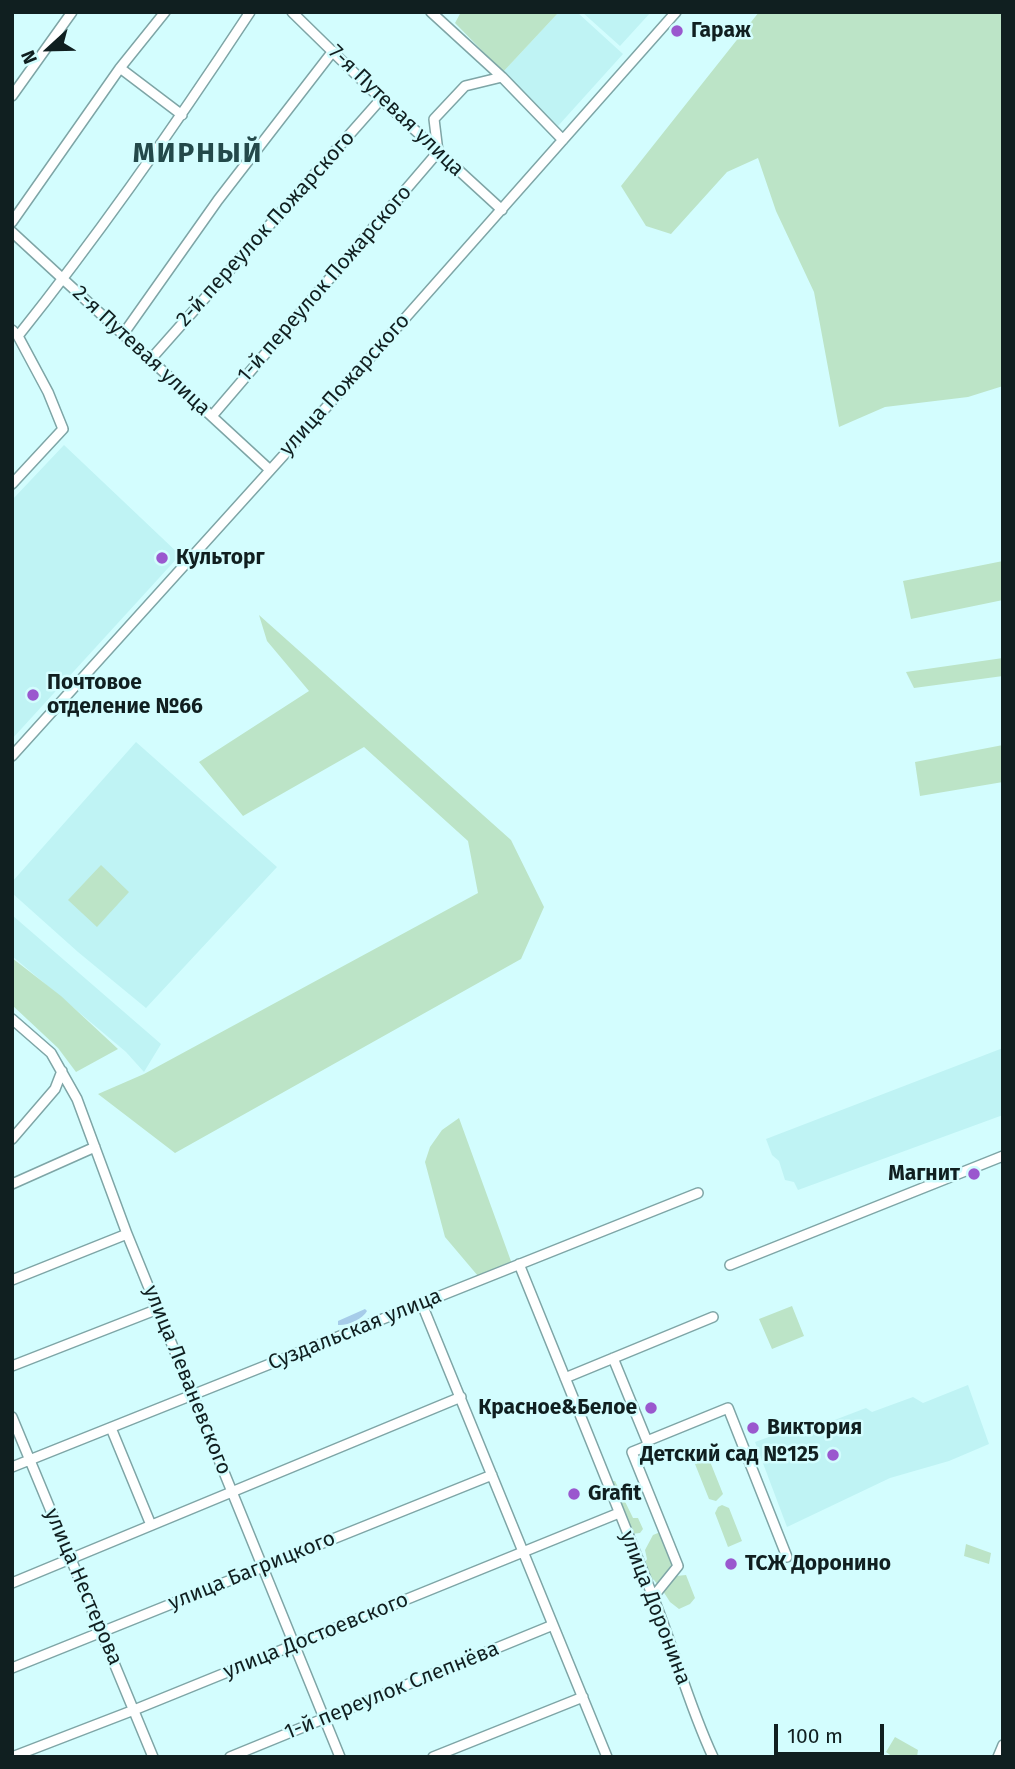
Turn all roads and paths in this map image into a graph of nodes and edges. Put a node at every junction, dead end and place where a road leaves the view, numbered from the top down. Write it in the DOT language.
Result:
graph roads {
  1 [pos="72,12"];
  2 [pos="165,12"];
  3 [pos="250,12"];
  4 [pos="292,12"];
  5 [pos="431,12"];
  6 [pos="676,12"];
  7 [pos="333,51"];
  8 [pos="120,68"];
  9 [pos="502,78"];
  10 [pos="12,96"];
  11 [pos="381,99"];
  12 [pos="182,115"];
  13 [pos="564,140"];
  14 [pos="438,152"];
  15 [pos="502,210"];
  16 [pos="12,222"];
  17 [pos="12,232"];
  18 [pos="63,279"];
  19 [pos="15,333"];
  20 [pos="124,333"];
  21 [pos="151,359"];
  22 [pos="212,416"];
  23 [pos="270,470"];
  24 [pos="12,484"];
  25 [pos="12,757"];
  26 [pos="12,1020"];
  27 [pos="62,1071"];
  28 [pos="12,1139"];
  29 [pos="95,1147"];
  30 [pos="1003,1156"];
  31 [pos="12,1184"];
  32 [pos="698,1193"];
  33 [pos="127,1234"];
  34 [pos="519,1264"];
  35 [pos="730,1265"];
  36 [pos="12,1280"];
  37 [pos="421,1302"];
  38 [pos="158,1309"];
  39 [pos="713,1317"];
  40 [pos="613,1358"];
  41 [pos="12,1366"];
  42 [pos="565,1378"];
  43 [pos="194,1395"];
  44 [pos="461,1397"];
  45 [pos="12,1417"];
  46 [pos="111,1428"];
  47 [pos="647,1441"];
  48 [pos="30,1460"];
  49 [pos="12,1467"];
  50 [pos="492,1475"];
  51 [pos="232,1491"];
  52 [pos="619,1513"];
  53 [pos="151,1525"];
  54 [pos="523,1552"];
  55 [pos="787,1557"];
  56 [pos="72,1558"];
  57 [pos="263,1566"];
  58 [pos="12,1583"];
  59 [pos="653,1597"];
  60 [pos="553,1625"];
  61 [pos="102,1633"];
  62 [pos="294,1644"];
  63 [pos="12,1668"];
  64 [pos="583,1697"];
  65 [pos="134,1710"];
  66 [pos="325,1720"];
  67 [pos="1003,1745"];
  68 [pos="12,1756"];
  69 [pos="153,1757"];
  70 [pos="230,1757"];
  71 [pos="340,1757"];
  72 [pos="433,1757"];
  73 [pos="607,1757"];
  74 [pos="713,1757"];
  75 [pos="998,1757"];
  1 -- 10 [label="street"];
  2 -- 8 [label="street"];
  3 -- 12 [label="street"];
  4 -- 7 [label="street, 7-я Путевая улица"];
  5 -- 9 [label="street"];
  6 -- 13 [label="street, улица Пожарского"];
  7 -- 11 [label="street, 7-я Путевая улица"];
  7 -- 20 [label="street"];
  8 -- 12 [label="street"];
  8 -- 16 [label="street"];
  9 -- 13 [label="street"];
  9 -- 14 [label="street"];
  11 -- 14 [label="street, 7-я Путевая улица"];
  11 -- 21 [label="street, 2-й переулок Пожарского"];
  12 -- 18 [label="street"];
  13 -- 15 [label="street, улица Пожарского"];
  14 -- 15 [label="street, 7-я Путевая улица"];
  14 -- 22 [label="street, 1-й переулок Пожарского"];
  15 -- 23 [label="street, улица Пожарского"];
  17 -- 18 [label="street, 2-я Путевая улица"];
  18 -- 19 [label="street"];
  18 -- 20 [label="street, 2-я Путевая улица"];
  19 -- 24 [label="street"];
  20 -- 21 [label="street, 2-я Путевая улица"];
  21 -- 22 [label="street, 2-я Путевая улица"];
  22 -- 23 [label="street, 2-я Путевая улица"];
  23 -- 25 [label="street, улица Пожарского"];
  26 -- 27 [label="street, улица Леваневского"];
  27 -- 28 [label="street"];
  27 -- 29 [label="street, улица Леваневского"];
  29 -- 31 [label="street"];
  29 -- 33 [label="street, улица Леваневского"];
  30 -- 35 [label="street"];
  32 -- 34 [label="street, Суздальская улица"];
  33 -- 36 [label="street"];
  33 -- 38 [label="street, улица Леваневского"];
  34 -- 37 [label="street, Суздальская улица"];
  34 -- 42 [label="street, улица Доронина"];
  37 -- 43 [label="street, Суздальская улица"];
  37 -- 44 [label="street"];
  38 -- 41 [label="street"];
  38 -- 43 [label="street, улица Леваневского"];
  39 -- 40 [label="street"];
  40 -- 42 [label="street"];
  40 -- 47 [label="street"];
  42 -- 52 [label="street, улица Доронина"];
  43 -- 46 [label="street, Суздальская улица"];
  43 -- 51 [label="street, улица Леваневского"];
  44 -- 50 [label="street"];
  44 -- 51 [label="street"];
  45 -- 48 [label="street, улица Нестерова"];
  46 -- 48 [label="street, Суздальская улица"];
  46 -- 53 [label="street"];
  47 -- 55 [label="street"];
  47 -- 59 [label="street"];
  48 -- 49 [label="street, Суздальская улица"];
  48 -- 56 [label="street, улица Нестерова"];
  50 -- 54 [label="street"];
  50 -- 57 [label="street, улица Багрицкого"];
  51 -- 53 [label="street"];
  51 -- 57 [label="street, улица Леваневского"];
  52 -- 54 [label="street, улица Достоевского"];
  52 -- 59 [label="street, улица Доронина"];
  53 -- 56 [label="street"];
  54 -- 60 [label="street"];
  54 -- 62 [label="street, улица Достоевского"];
  56 -- 58 [label="street"];
  56 -- 61 [label="street, улица Нестерова"];
  57 -- 61 [label="street, улица Багрицкого"];
  57 -- 62 [label="street, улица Леваневского"];
  59 -- 74 [label="street, улица Доронина"];
  60 -- 64 [label="street"];
  60 -- 66 [label="street, 1-й переулок Слепнёва"];
  61 -- 63 [label="street, улица Багрицкого"];
  61 -- 65 [label="street, улица Нестерова"];
  62 -- 65 [label="street, улица Достоевского"];
  62 -- 66 [label="street, улица Леваневского"];
  64 -- 72 [label="street"];
  64 -- 73 [label="street"];
  65 -- 68 [label="street, улица Достоевского"];
  65 -- 69 [label="street, улица Нестерова"];
  66 -- 70 [label="street, 1-й переулок Слепнёва"];
  66 -- 71 [label="street, улица Леваневского"];
  67 -- 75 [label="street"];
}
